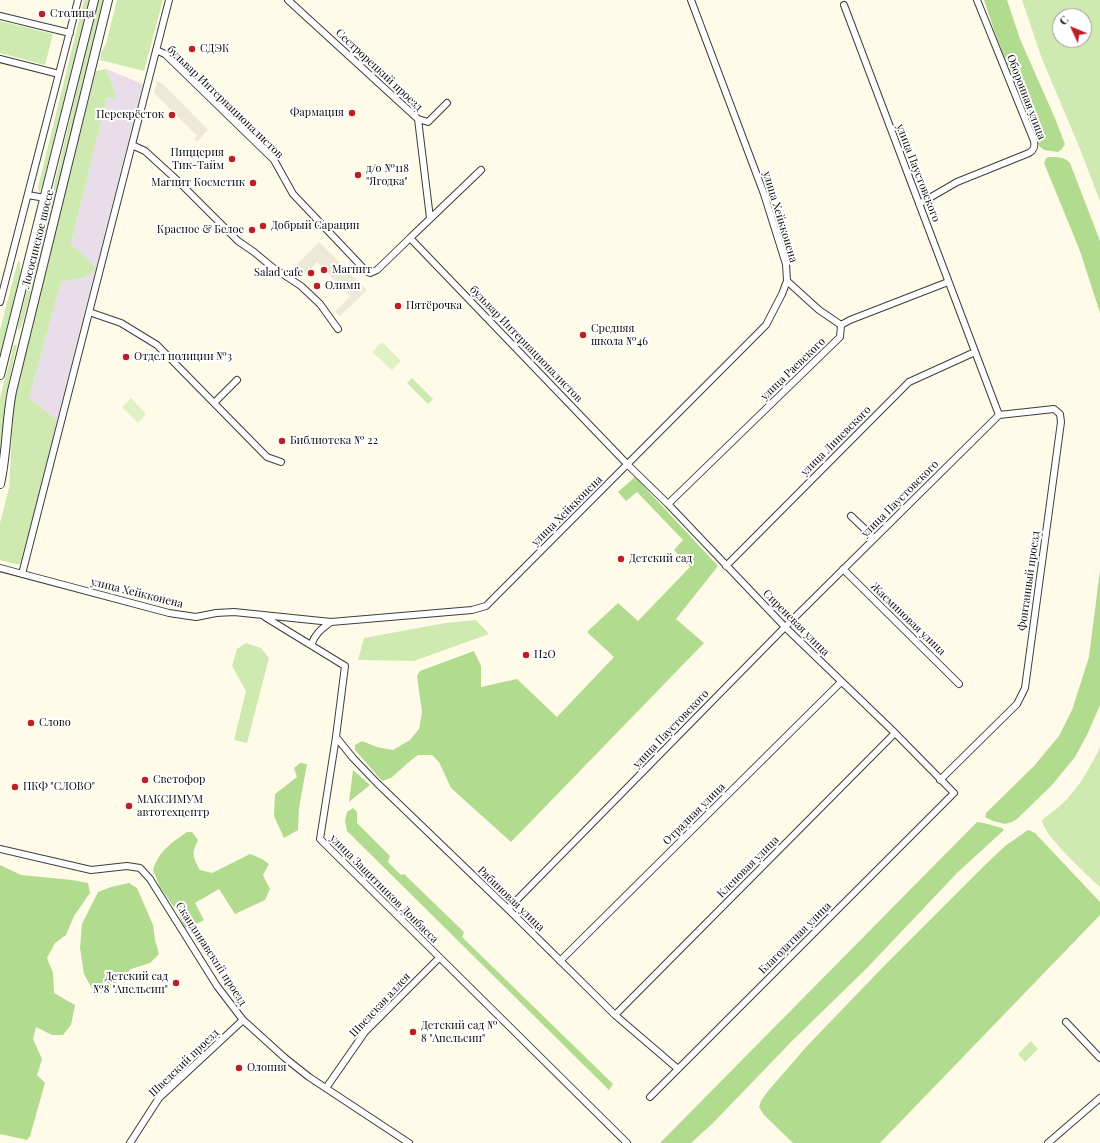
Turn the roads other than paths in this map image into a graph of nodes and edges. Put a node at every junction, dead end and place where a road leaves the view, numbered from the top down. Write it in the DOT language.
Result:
graph roads {
  1 [pos="78,0"];
  2 [pos="94,0"];
  3 [pos="108,0"];
  4 [pos="169,0"];
  5 [pos="288,0"];
  6 [pos="691,0"];
  7 [pos="977,0"];
  8 [pos="844,5"];
  9 [pos="0,16"];
  10 [pos="70,33"];
  11 [pos="156,50"];
  12 [pos="0,60"];
  13 [pos="59,74"];
  14 [pos="447,103"];
  15 [pos="418,119"];
  16 [pos="132,145"];
  17 [pos="481,170"];
  18 [pos="28,195"];
  19 [pos="45,198"];
  20 [pos="919,204"];
  21 [pos="430,218"];
  22 [pos="410,238"];
  23 [pos="787,281"];
  24 [pos="948,282"];
  25 [pos="0,302"];
  26 [pos="89,312"];
  27 [pos="842,325"];
  28 [pos="338,329"];
  29 [pos="10,334"];
  30 [pos="25,337"];
  31 [pos="975,352"];
  32 [pos="0,375"];
  33 [pos="237,380"];
  34 [pos="214,403"];
  35 [pos="998,415"];
  36 [pos="281,462"];
  37 [pos="628,464"];
  38 [pos="0,484"];
  39 [pos="668,504"];
  40 [pos="851,516"];
  41 [pos="874,538"];
  42 [pos="726,566"];
  43 [pos="0,568"];
  44 [pos="843,569"];
  45 [pos="22,574"];
  46 [pos="263,616"];
  47 [pos="331,622"];
  48 [pos="785,627"];
  49 [pos="311,645"];
  50 [pos="842,682"];
  51 [pos="959,684"];
  52 [pos="894,733"];
  53 [pos="336,737"];
  54 [pos="940,780"];
  55 [pos="954,793"];
  56 [pos="0,849"];
  57 [pos="508,909"];
  58 [pos="439,958"];
  59 [pos="560,961"];
  60 [pos="615,1015"];
  61 [pos="243,1020"];
  62 [pos="1066,1022"];
  63 [pos="1100,1058"];
  64 [pos="678,1069"];
  65 [pos="326,1088"];
  66 [pos="650,1097"];
  67 [pos="1100,1098"];
  68 [pos="130,1143"];
  69 [pos="409,1143"];
  70 [pos="626,1143"];
  71 [pos="1048,1143"];
  1 -- 10 [label="street"];
  2 -- 19 [label="street, Лососинское шоссе"];
  3 -- 30 [label="street, Лососинское шоссе"];
  4 -- 11 [label="street"];
  5 -- 15 [label="street, Сестрорецкий проезд"];
  6 -- 23 [label="street, улица Хейкконена"];
  7 -- 20 [label="street, Оборонная улица"];
  8 -- 20 [label="street, улица Паустовского"];
  9 -- 10 [label="street"];
  10 -- 13 [label="street"];
  11 -- 16 [label="street"];
  11 -- 22 [label="street, бульвар Интернационалистов"];
  12 -- 13 [label="street"];
  13 -- 18 [label="street"];
  14 -- 15 [label="street"];
  15 -- 21 [label="street, Сестрорецкий проезд"];
  16 -- 26 [label="street"];
  16 -- 28 [label="street"];
  17 -- 21 [label="street, бульвар Интернационалистов"];
  18 -- 19 [label="street"];
  18 -- 25 [label="street"];
  19 -- 29 [label="street, Лососинское шоссе"];
  20 -- 24 [label="street, улица Паустовского"];
  21 -- 22 [label="street, бульвар Интернационалистов"];
  22 -- 37 [label="street, бульвар Интернационалистов"];
  23 -- 27 [label="street"];
  23 -- 37 [label="street, улица Хейкконена"];
  24 -- 27 [label="street"];
  24 -- 31 [label="street, улица Паустовского"];
  26 -- 34 [label="street"];
  26 -- 45 [label="street"];
  27 -- 39 [label="street, улица Раевского"];
  29 -- 30 [label="street"];
  29 -- 32 [label="street, Лососинское шоссе"];
  30 -- 38 [label="street, Лососинское шоссе"];
  31 -- 35 [label="street, улица Паустовского"];
  31 -- 42 [label="street, улица Линевского"];
  33 -- 34 [label="street"];
  34 -- 36 [label="street"];
  35 -- 41 [label="street, улица Паустовского"];
  35 -- 54 [label="street, Фонтанный проезд"];
  37 -- 39 [label="street, Сиреневая улица"];
  37 -- 47 [label="street, улица Хейкконена"];
  39 -- 42 [label="street, Сиреневая улица"];
  40 -- 41 [label="street"];
  41 -- 44 [label="street, улица Паустовского"];
  42 -- 48 [label="street, Сиреневая улица"];
  43 -- 45 [label="street, улица Хейкконена"];
  44 -- 48 [label="street, улица Паустовского"];
  44 -- 51 [label="street, Жасминовая улица"];
  45 -- 46 [label="street, улица Хейкконена"];
  46 -- 47 [label="street, улица Хейкконена"];
  46 -- 49 [label="street, улица Защитников Донбасса"];
  47 -- 49 [label="street"];
  48 -- 50 [label="street, Сиреневая улица"];
  48 -- 57 [label="street, улица Паустовского"];
  49 -- 53 [label="street, улица Защитников Донбасса"];
  50 -- 52 [label="street, Сиреневая улица"];
  50 -- 59 [label="street, Отрадная улица"];
  52 -- 54 [label="street, Сиреневая улица"];
  52 -- 60 [label="street, Кленовая улица"];
  53 -- 57 [label="street, Рябиновая улица"];
  53 -- 58 [label="street, улица Защитников Донбасса"];
  54 -- 55 [label="street, Сиреневая улица"];
  55 -- 64 [label="street, Благодатная улица"];
  56 -- 61 [label="street, Скандинавский проезд"];
  57 -- 59 [label="street, Рябиновая улица"];
  58 -- 65 [label="street, Шведская аллея"];
  58 -- 70 [label="street, улица Защитников Донбасса"];
  59 -- 60 [label="street, Рябиновая улица"];
  60 -- 64 [label="street, Рябиновая улица"];
  61 -- 65 [label="street, Скандинавский проезд"];
  61 -- 68 [label="street, Шведский проезд"];
  62 -- 63 [label="street"];
  64 -- 66 [label="street, Благодатная улица"];
  65 -- 69 [label="street, Скандинавский проезд"];
  67 -- 71 [label="street"];
}
